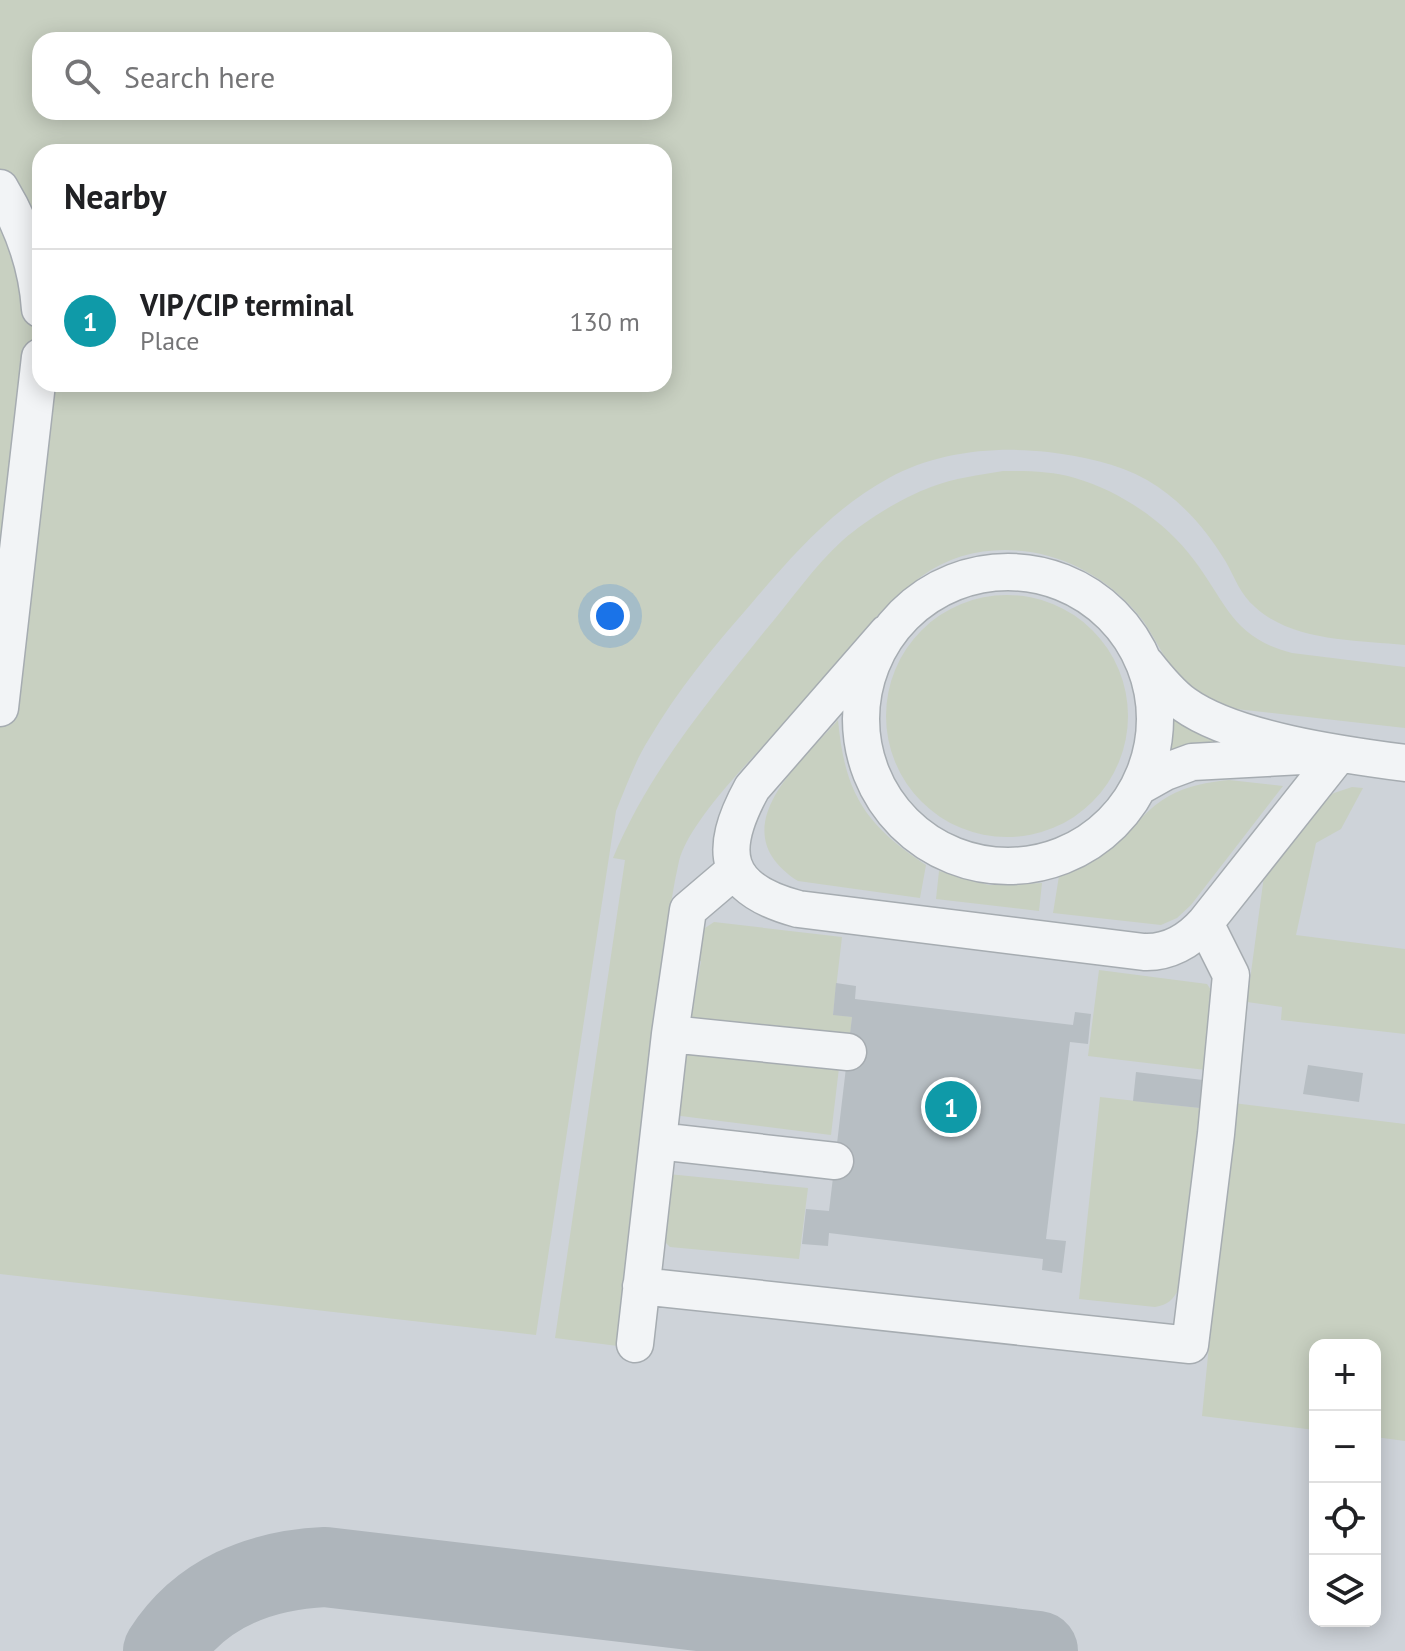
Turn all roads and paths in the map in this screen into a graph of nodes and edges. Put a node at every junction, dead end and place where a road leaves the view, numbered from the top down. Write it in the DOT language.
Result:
graph roads {
  1 [pos="0,188"];
  2 [pos="32,256"];
  3 [pos="36,392"];
  4 [pos="887,633"];
  5 [pos="1144,662"];
  6 [pos="0,708"];
  7 [pos="1339,754"];
  8 [pos="1405,763"];
  9 [pos="1140,786"];
  10 [pos="735,870"];
  11 [pos="1205,923"];
  12 [pos="670,1034"];
  13 [pos="848,1052"];
  14 [pos="658,1141"];
  15 [pos="835,1161"];
  16 [pos="641,1286"];
  17 [pos="635,1344"];
  1 -- 2 [label="street"];
  3 -- 6 [label="street"];
  4 -- 5 [label="street"];
  4 -- 9 [label="street"];
  4 -- 10 [label="street"];
  5 -- 7 [label="street"];
  5 -- 9 [label="street"];
  7 -- 8 [label="street"];
  7 -- 9 [label="street"];
  7 -- 11 [label="street"];
  10 -- 11 [label="street"];
  10 -- 12 [label="street"];
  11 -- 16 [label="street"];
  12 -- 13 [label="street"];
  12 -- 14 [label="street"];
  14 -- 15 [label="street"];
  14 -- 16 [label="street"];
  16 -- 17 [label="street"];
}
